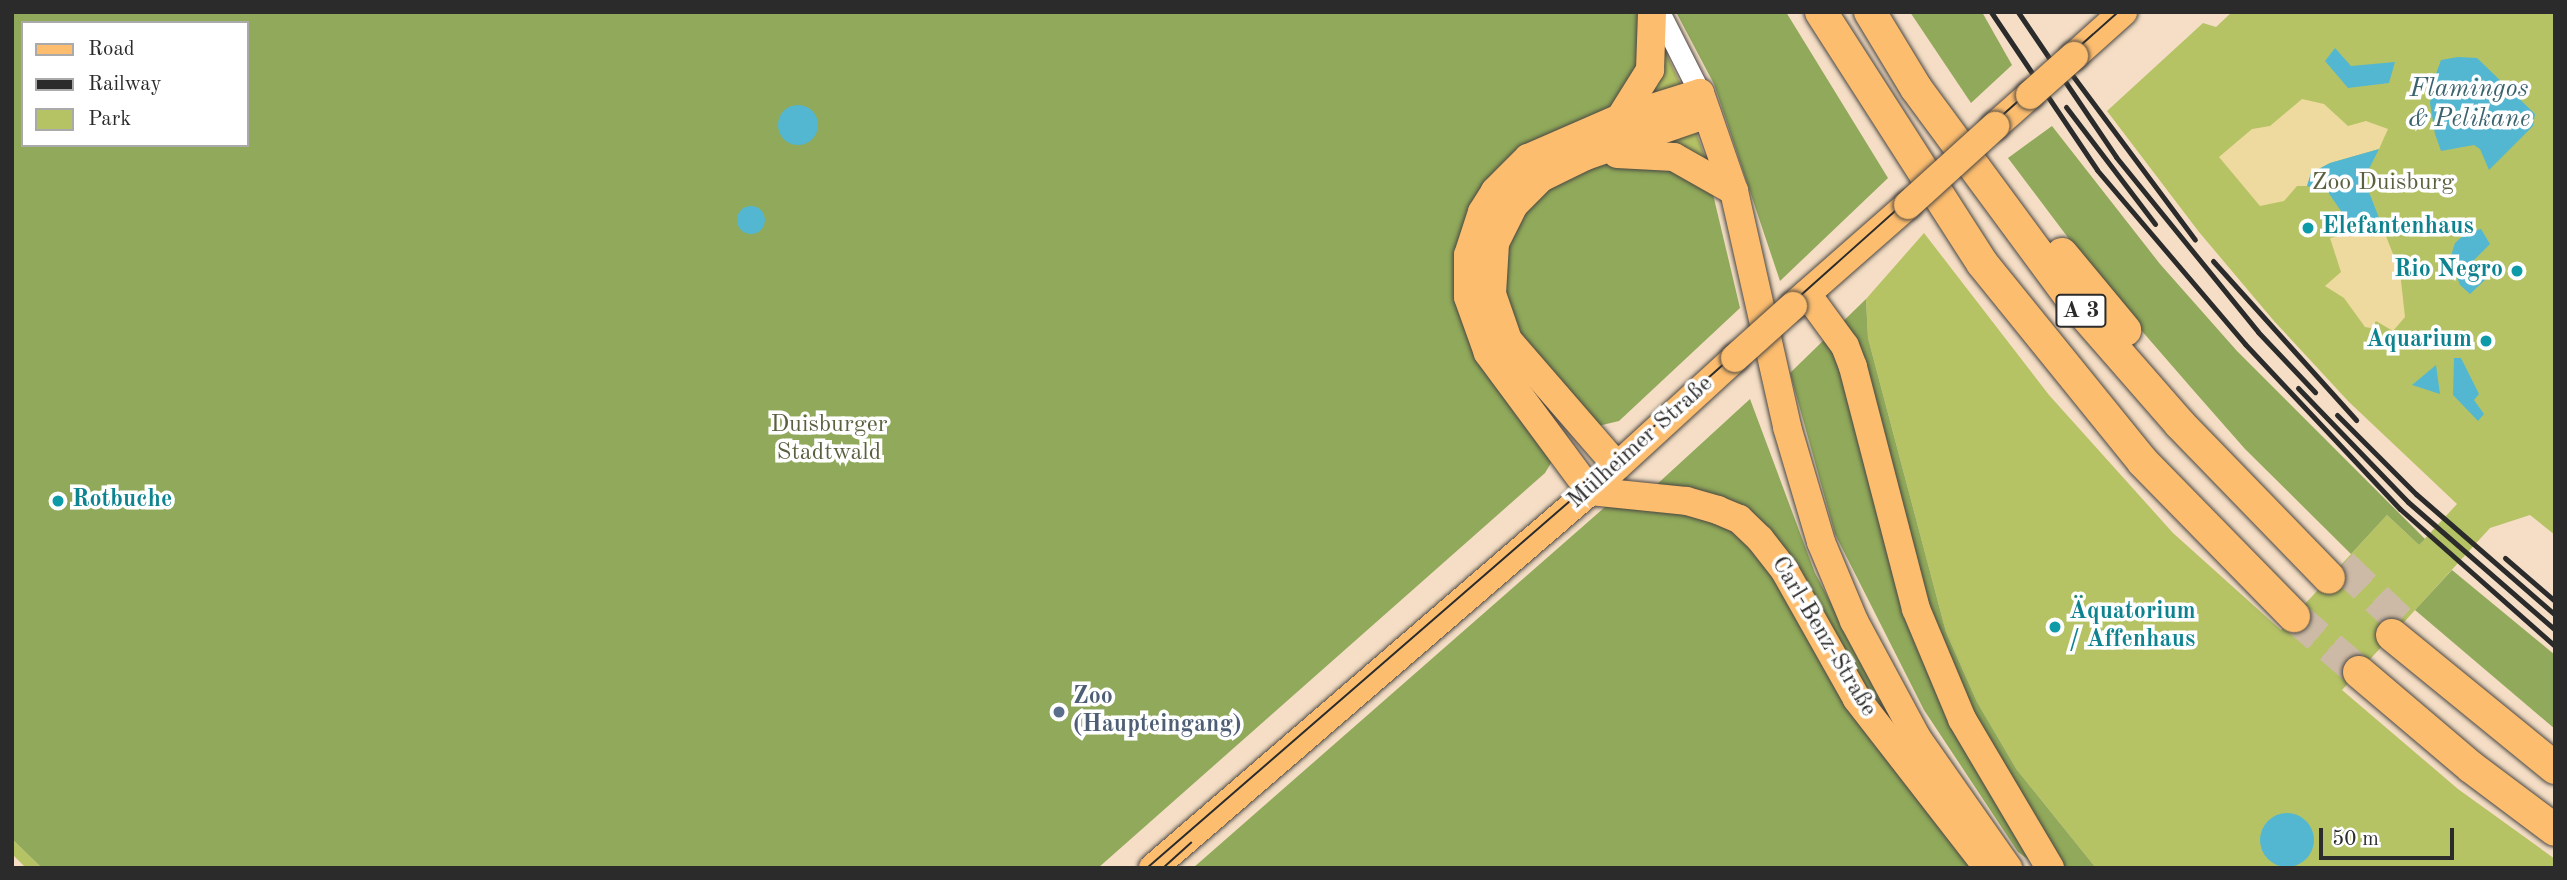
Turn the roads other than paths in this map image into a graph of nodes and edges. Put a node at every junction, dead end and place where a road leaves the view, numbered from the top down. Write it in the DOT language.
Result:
graph roads {
  1 [pos="1652,12"];
  2 [pos="1659,12"];
  3 [pos="1821,12"];
  4 [pos="1870,12"];
  5 [pos="1892,12"];
  6 [pos="2123,12"];
  7 [pos="1703,103"];
  8 [pos="1620,118"];
  9 [pos="1586,156"];
  10 [pos="1734,191"];
  11 [pos="1800,300"];
  12 [pos="1617,466"];
  13 [pos="1590,491"];
  14 [pos="2294,616"];
  15 [pos="2359,671"];
  16 [pos="2555,749"];
  17 [pos="2555,768"];
  18 [pos="2555,830"];
  19 [pos="1153,868"];
  20 [pos="1988,868"];
  21 [pos="2008,868"];
  22 [pos="2050,868"];
  1 -- 8 [label="main road"];
  2 -- 7 [label="street, Carl-Benz-Straße"];
  3 -- 14 [label="highway"];
  4 -- 5 [label="highway, A 3"];
  6 -- 11 [label="main road, Mülheimer Straße, bridge"];
  7 -- 8 [label="main road"];
  7 -- 9 [label="main road"];
  7 -- 10 [label="main road, Carl-Benz-Straße"];
  8 -- 13 [label="main road"];
  9 -- 10 [label="main road"];
  9 -- 12 [label="main road"];
  10 -- 21 [label="main road, Carl-Benz-Straße"];
  11 -- 12 [label="main road, Mülheimer Straße, bridge"];
  11 -- 22 [label="main road"];
  12 -- 13 [label="main road, Mülheimer Straße"];
  13 -- 19 [label="main road, Mülheimer Straße"];
  13 -- 20 [label="main road, Carl-Benz-Straße"];
  15 -- 18 [label="highway"];
  16 -- 17 [label="highway"];
}
